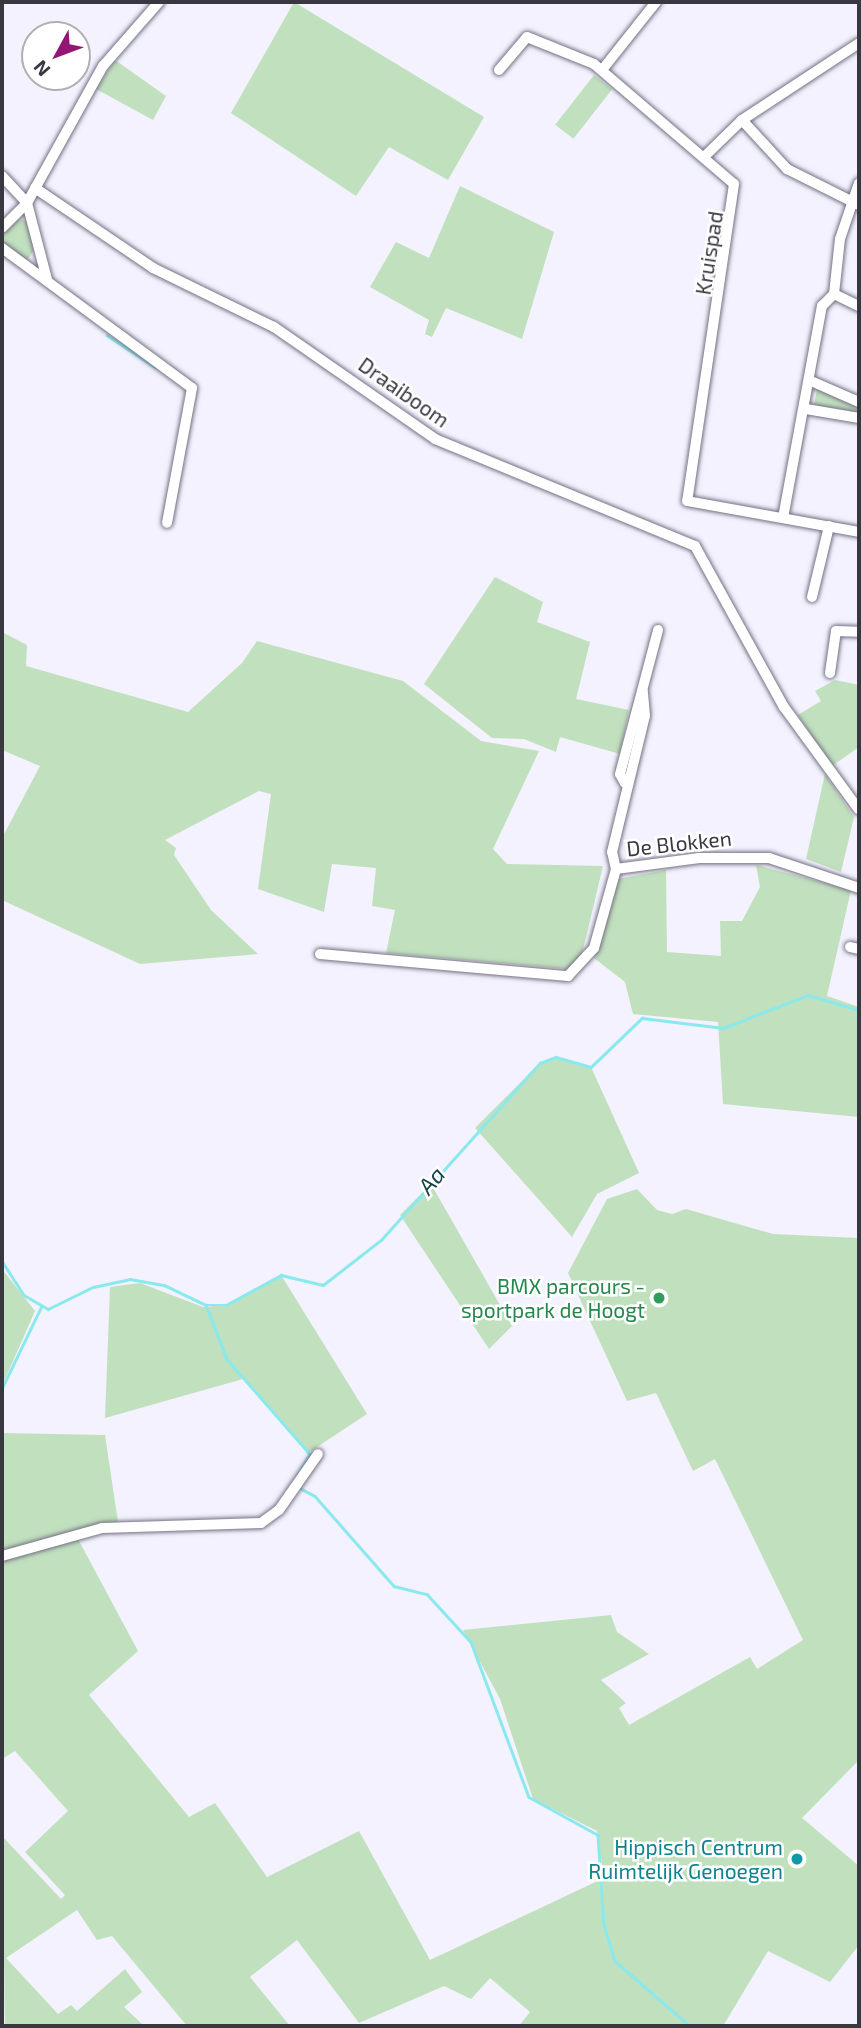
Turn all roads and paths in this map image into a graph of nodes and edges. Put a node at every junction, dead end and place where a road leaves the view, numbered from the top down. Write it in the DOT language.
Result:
graph roads {
  1 [pos="159,2"];
  2 [pos="656,2"];
  3 [pos="859,43"];
  4 [pos="602,70"];
  5 [pos="499,71"];
  6 [pos="742,120"];
  7 [pos="706,155"];
  8 [pos="2,176"];
  9 [pos="859,183"];
  10 [pos="35,188"];
  11 [pos="27,203"];
  12 [pos="854,203"];
  13 [pos="2,228"];
  14 [pos="2,248"];
  15 [pos="48,282"];
  16 [pos="834,294"];
  17 [pos="859,306"];
  18 [pos="811,381"];
  19 [pos="859,402"];
  20 [pos="806,408"];
  21 [pos="859,418"];
  22 [pos="783,518"];
  23 [pos="167,523"];
  24 [pos="829,526"];
  25 [pos="859,532"];
  26 [pos="812,597"];
  27 [pos="658,630"];
  28 [pos="859,632"];
  29 [pos="830,673"];
  30 [pos="859,810"];
  31 [pos="616,869"];
  32 [pos="859,888"];
  33 [pos="320,954"];
  34 [pos="318,1454"];
  35 [pos="2,1556"];
  1 -- 10 [label="street"];
  2 -- 4 [label="street"];
  3 -- 6 [label="street"];
  4 -- 5 [label="street, Kruispad"];
  4 -- 7 [label="street, Kruispad"];
  6 -- 7 [label="street"];
  6 -- 12 [label="street"];
  7 -- 22 [label="street, Kruispad"];
  8 -- 11 [label="street"];
  9 -- 12 [label="street"];
  10 -- 11 [label="street"];
  10 -- 30 [label="street, Draaiboom"];
  11 -- 13 [label="street"];
  11 -- 15 [label="street"];
  12 -- 16 [label="street"];
  14 -- 15 [label="street"];
  15 -- 23 [label="street"];
  16 -- 17 [label="street"];
  16 -- 18 [label="street"];
  18 -- 19 [label="street"];
  18 -- 20 [label="street"];
  20 -- 21 [label="street"];
  20 -- 22 [label="street"];
  22 -- 24 [label="street"];
  24 -- 25 [label="street"];
  24 -- 26 [label="street"];
  27 -- 31 [label="street"];
  28 -- 29 [label="street"];
  31 -- 32 [label="street, De Blokken"];
  31 -- 33 [label="street, De Blokken"];
  34 -- 35 [label="street"];
}
